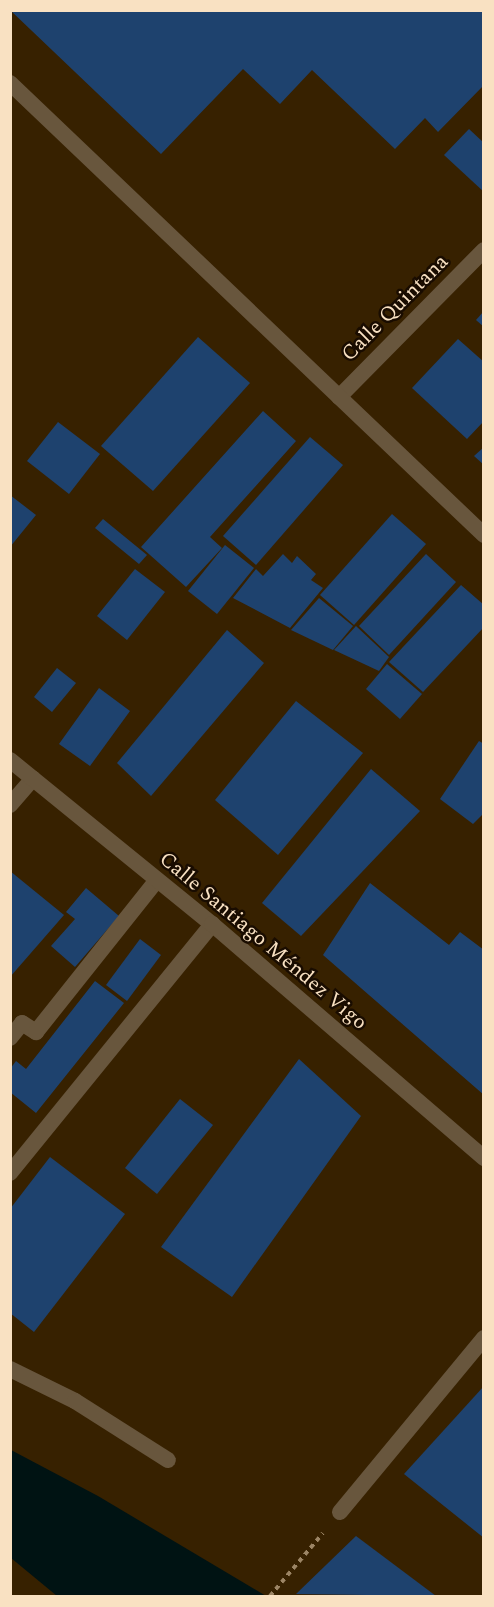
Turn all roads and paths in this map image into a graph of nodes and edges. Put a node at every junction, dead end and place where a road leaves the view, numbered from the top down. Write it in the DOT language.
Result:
graph roads {
  1 [pos="10,83"];
  2 [pos="483,250"];
  3 [pos="339,397"];
  4 [pos="483,535"];
  5 [pos="10,760"];
  6 [pos="33,779"];
  7 [pos="10,806"];
  8 [pos="157,880"];
  9 [pos="212,924"];
  10 [pos="10,1038"];
  11 [pos="483,1158"];
  12 [pos="10,1173"];
  13 [pos="483,1338"];
  14 [pos="10,1369"];
  15 [pos="168,1460"];
  16 [pos="340,1512"];
  17 [pos="270,1596"];
  1 -- 3 [label="street"];
  2 -- 3 [label="street, Calle Quintana"];
  3 -- 4 [label="street"];
  5 -- 6 [label="street, Calle Santiago Méndez Vigo"];
  6 -- 7 [label="street"];
  6 -- 8 [label="street, Calle Santiago Méndez Vigo"];
  8 -- 9 [label="street, Calle Santiago Méndez Vigo"];
  8 -- 10 [label="street"];
  9 -- 11 [label="street, Calle Santiago Méndez Vigo"];
  9 -- 12 [label="street"];
  13 -- 16 [label="street"];
  14 -- 15 [label="street"];
  16 -- 17 [label="path"];
}
